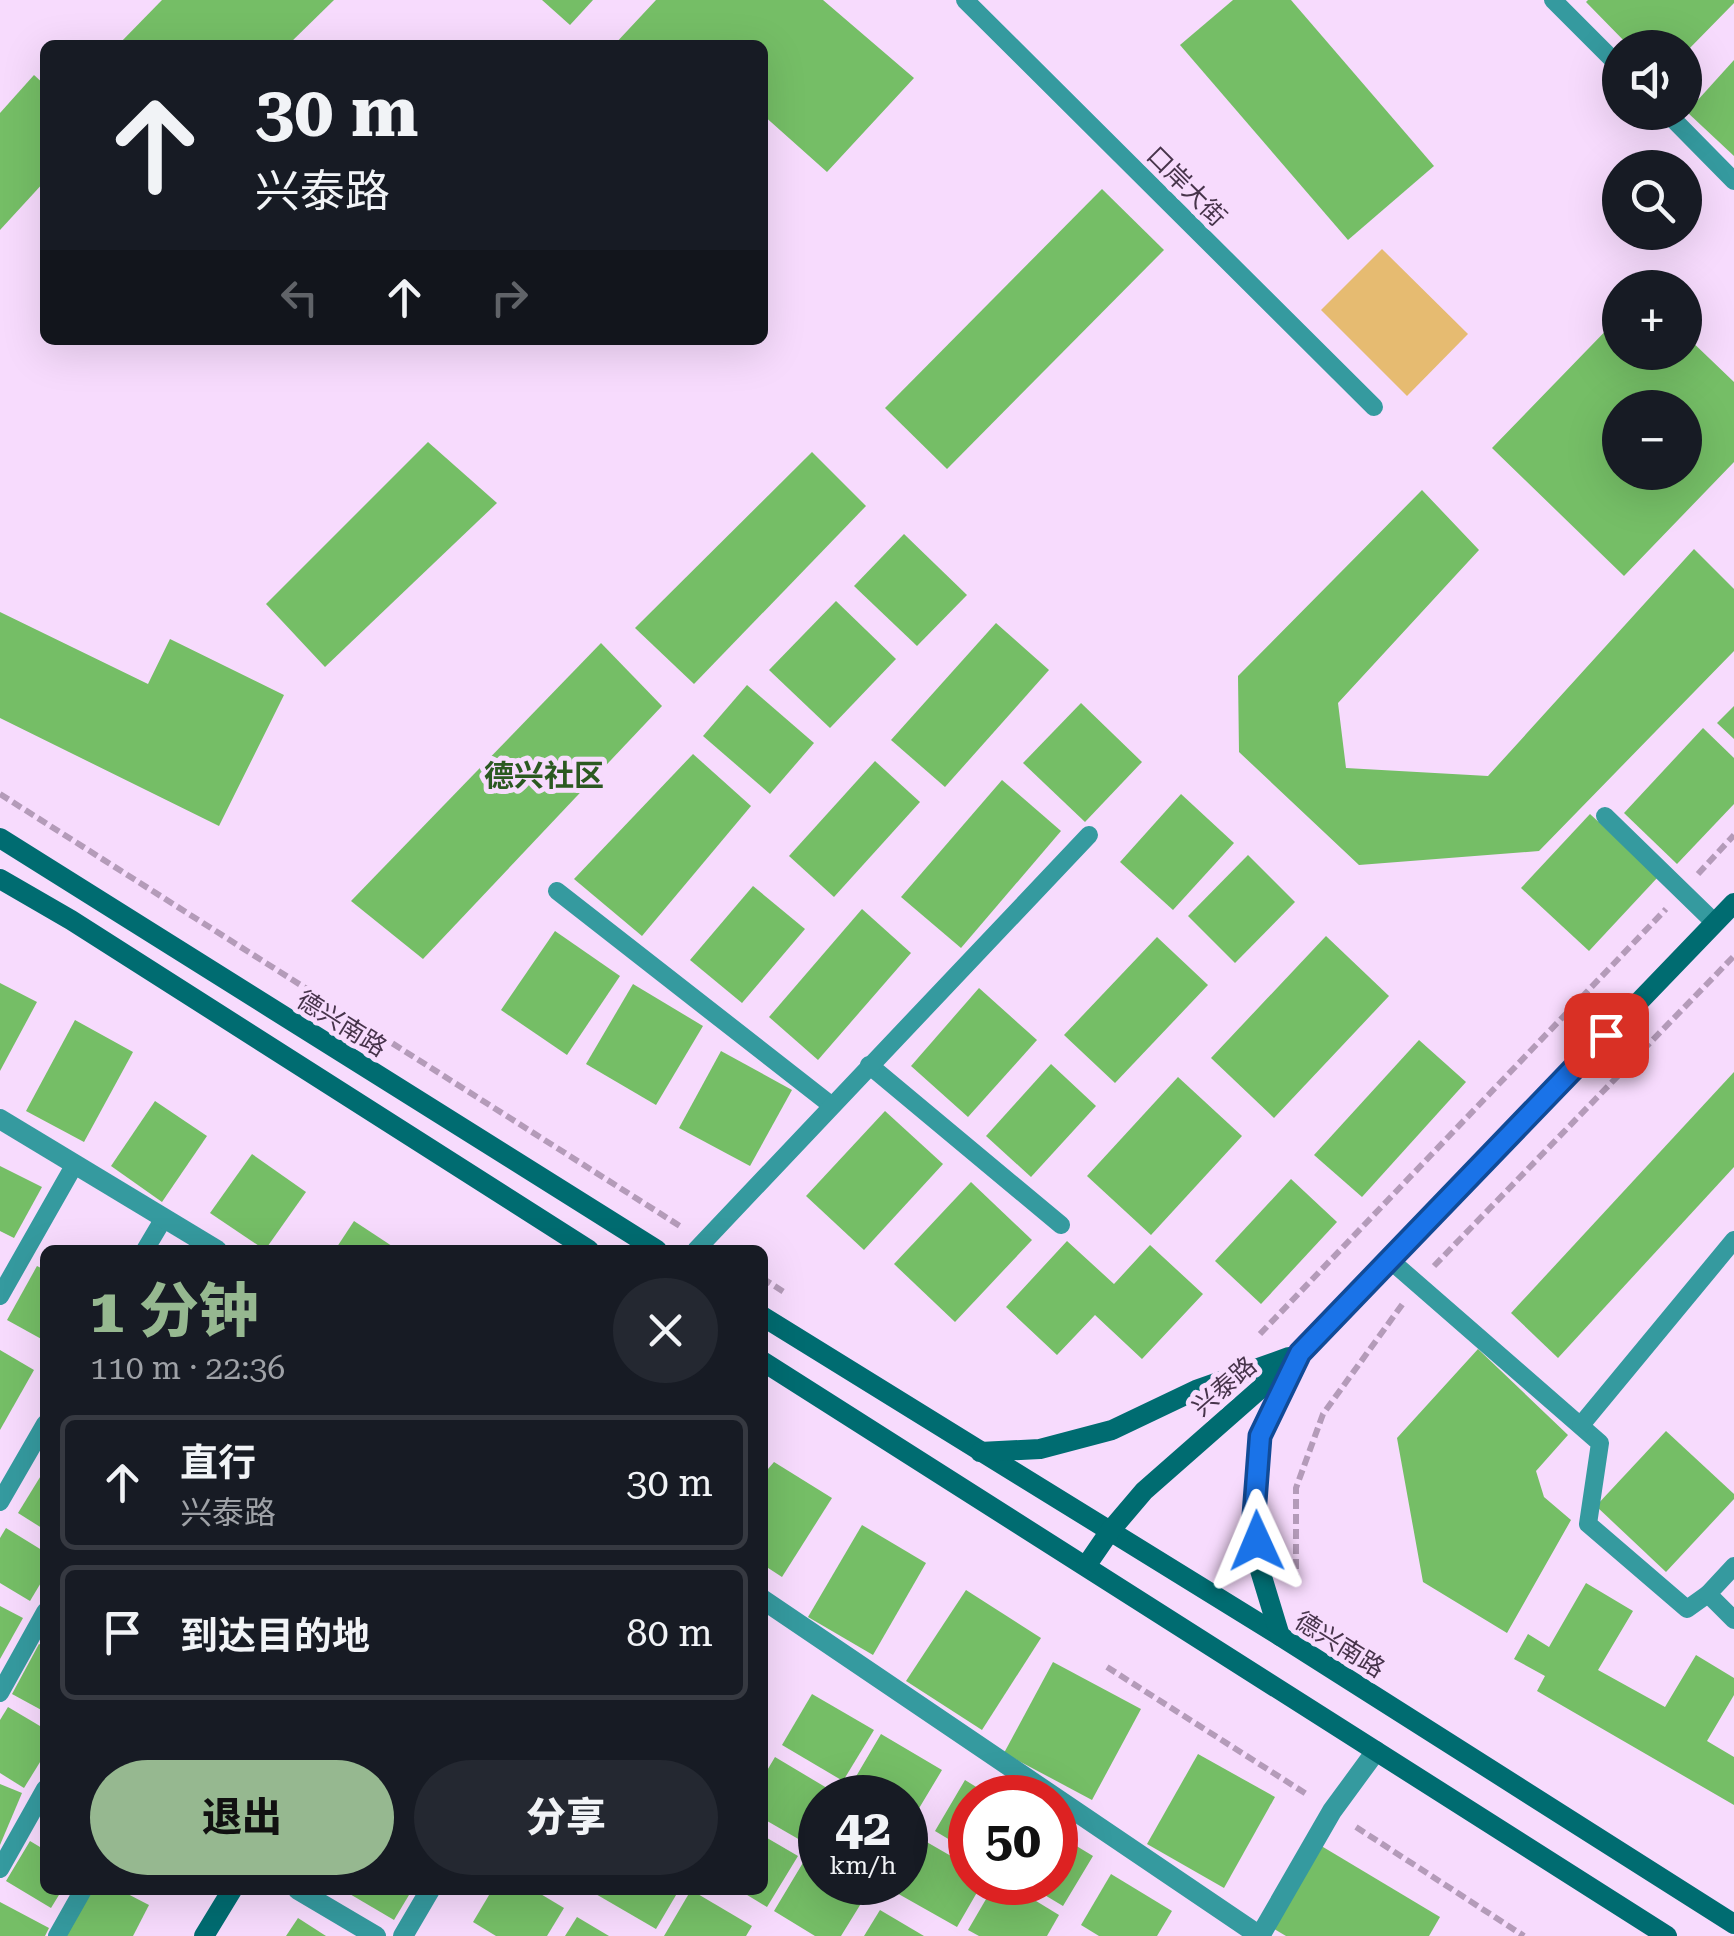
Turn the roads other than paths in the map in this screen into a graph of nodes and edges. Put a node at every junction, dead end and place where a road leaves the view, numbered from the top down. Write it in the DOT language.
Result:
graph roads {
  1 [pos="965,0"];
  2 [pos="1554,0"];
  3 [pos="1602,49"];
  4 [pos="1684,130"];
  5 [pos="1734,181"];
  6 [pos="1374,407"];
  7 [pos="1605,816"];
  8 [pos="1089,835"];
  9 [pos="0,838"];
  10 [pos="0,879"];
  11 [pos="557,891"];
  12 [pos="1734,902"];
  13 [pos="1715,922"];
  14 [pos="868,1066"];
  15 [pos="831,1105"];
  16 [pos="0,1119"];
  17 [pos="75,1164"];
  18 [pos="164,1218"];
  19 [pos="1061,1225"];
  20 [pos="1734,1240"];
  21 [pos="149,1245"];
  22 [pos="209,1245"];
  23 [pos="581,1245"];
  24 [pos="649,1245"];
  25 [pos="701,1245"];
  26 [pos="1390,1260"];
  27 [pos="0,1296"];
  28 [pos="768,1320"];
  29 [pos="1300,1353"];
  30 [pos="768,1364"];
  31 [pos="1580,1425"];
  32 [pos="40,1433"];
  33 [pos="980,1452"];
  34 [pos="0,1502"];
  35 [pos="1110,1531"];
  36 [pos="1086,1566"];
  37 [pos="1734,1566"];
  38 [pos="1708,1594"];
  39 [pos="768,1603"];
  40 [pos="1734,1620"];
  41 [pos="40,1621"];
  42 [pos="1280,1636"];
  43 [pos="0,1693"];
  44 [pos="1376,1750"];
  45 [pos="40,1798"];
  46 [pos="0,1868"];
  47 [pos="80,1895"];
  48 [pos="229,1895"];
  49 [pos="306,1895"];
  50 [pos="427,1895"];
  51 [pos="1734,1924"];
  52 [pos="1239,1930"];
  53 [pos="58,1936"];
  54 [pos="204,1936"];
  55 [pos="376,1936"];
  56 [pos="403,1936"];
  57 [pos="1667,1936"];
  1 -- 6 [label="lane, 口岸大街"];
  2 -- 3 [label="lane"];
  4 -- 5 [label="lane"];
  7 -- 13 [label="lane"];
  8 -- 14 [label="lane"];
  9 -- 24 [label="main road, 德兴南路"];
  10 -- 23 [label="main road"];
  11 -- 15 [label="lane"];
  12 -- 13 [label="main road, 兴泰路"];
  13 -- 26 [label="main road, 兴泰路"];
  14 -- 15 [label="lane"];
  14 -- 19 [label="lane"];
  15 -- 25 [label="lane"];
  16 -- 17 [label="street"];
  17 -- 18 [label="street"];
  17 -- 27 [label="lane"];
  18 -- 21 [label="lane"];
  18 -- 22 [label="street"];
  20 -- 31 [label="lane"];
  26 -- 29 [label="main road, 兴泰路"];
  26 -- 31 [label="lane"];
  28 -- 33 [label="main road, 德兴南路"];
  29 -- 33 [label="main road"];
  29 -- 35 [label="main road, 兴泰路"];
  29 -- 42 [label="main road"];
  30 -- 36 [label="main road"];
  31 -- 38 [label="lane"];
  32 -- 34 [label="lane"];
  33 -- 35 [label="main road, 德兴南路"];
  35 -- 36 [label="main road, 兴泰路"];
  35 -- 42 [label="main road, 德兴南路"];
  36 -- 44 [label="main road"];
  37 -- 38 [label="lane"];
  38 -- 40 [label="lane"];
  39 -- 52 [label="street"];
  41 -- 43 [label="lane"];
  42 -- 51 [label="main road, 德兴南路"];
  44 -- 52 [label="street"];
  44 -- 57 [label="main road"];
  45 -- 46 [label="lane"];
  47 -- 53 [label="lane"];
  48 -- 54 [label="main road"];
  49 -- 55 [label="street"];
  50 -- 56 [label="street"];
}
